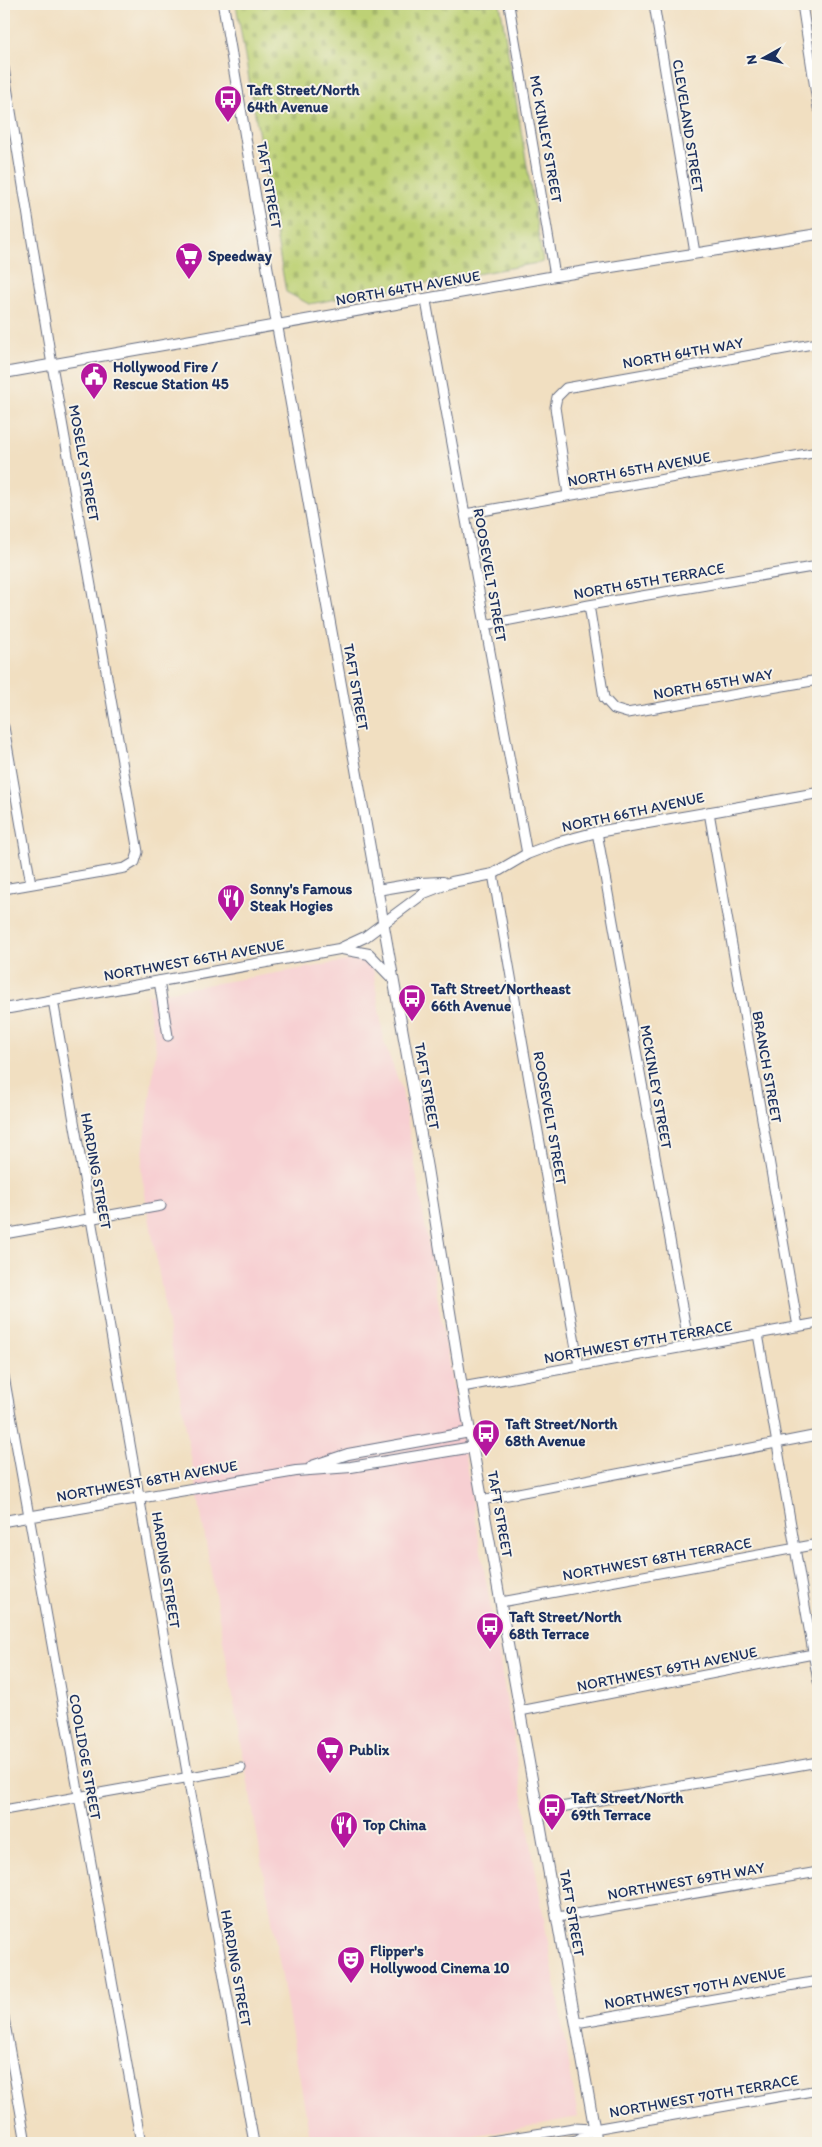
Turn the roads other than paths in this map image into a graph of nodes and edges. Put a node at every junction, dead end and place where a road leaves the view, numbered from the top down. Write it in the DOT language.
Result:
graph roads {
  1 [pos="223,4"];
  2 [pos="654,4"];
  3 [pos="802,4"];
  4 [pos="510,5"];
  5 [pos="4,68"];
  6 [pos="818,108"];
  7 [pos="818,234"];
  8 [pos="695,253"];
  9 [pos="555,276"];
  10 [pos="426,301"];
  11 [pos="277,325"];
  12 [pos="818,342"];
  13 [pos="52,365"];
  14 [pos="4,373"];
  15 [pos="818,452"];
  16 [pos="568,495"];
  17 [pos="465,514"];
  18 [pos="818,566"];
  19 [pos="589,605"];
  20 [pos="485,626"];
  21 [pos="818,680"];
  22 [pos="4,727"];
  23 [pos="818,794"];
  24 [pos="709,812"];
  25 [pos="597,832"];
  26 [pos="527,854"];
  27 [pos="493,874"];
  28 [pos="452,882"];
  29 [pos="32,884"];
  30 [pos="4,889"];
  31 [pos="377,890"];
  32 [pos="383,925"];
  33 [pos="340,948"];
  34 [pos="393,980"];
  35 [pos="159,981"];
  36 [pos="53,1000"];
  37 [pos="4,1009"];
  38 [pos="168,1036"];
  39 [pos="161,1206"];
  40 [pos="90,1218"];
  41 [pos="4,1234"];
  42 [pos="818,1323"];
  43 [pos="798,1326"];
  44 [pos="758,1334"];
  45 [pos="689,1346"];
  46 [pos="579,1366"];
  47 [pos="4,1376"];
  48 [pos="462,1387"];
  49 [pos="470,1432"];
  50 [pos="818,1435"];
  51 [pos="777,1442"];
  52 [pos="473,1447"];
  53 [pos="296,1471"];
  54 [pos="140,1497"];
  55 [pos="482,1500"];
  56 [pos="28,1517"];
  57 [pos="4,1521"];
  58 [pos="818,1544"];
  59 [pos="795,1548"];
  60 [pos="501,1602"];
  61 [pos="816,1654"];
  62 [pos="818,1681"];
  63 [pos="520,1711"];
  64 [pos="818,1762"];
  65 [pos="241,1768"];
  66 [pos="188,1778"];
  67 [pos="78,1797"];
  68 [pos="4,1810"];
  69 [pos="538,1811"];
  70 [pos="818,1872"];
  71 [pos="558,1917"];
  72 [pos="818,1981"];
  73 [pos="4,2018"];
  74 [pos="576,2023"];
  75 [pos="818,2090"];
  76 [pos="594,2129"];
  77 [pos="26,2143"];
  78 [pos="141,2143"];
  79 [pos="254,2143"];
  80 [pos="478,2143"];
  81 [pos="560,2143"];
  82 [pos="597,2143"];
  1 -- 11 [label="street, TAFT STREET"];
  2 -- 8 [label="street, CLEVELAND STREET"];
  3 -- 6 [label="street"];
  4 -- 9 [label="street, MC KINLEY STREET"];
  5 -- 13 [label="street, MOSELEY STREET"];
  7 -- 8 [label="street, NORTH 64TH AVENUE"];
  8 -- 9 [label="street, NORTH 64TH AVENUE"];
  9 -- 10 [label="street, NORTH 64TH AVENUE"];
  10 -- 11 [label="street, NORTH 64TH AVENUE"];
  10 -- 17 [label="street, ROOSEVELT STREET"];
  11 -- 13 [label="street, NORTH 64TH AVENUE"];
  11 -- 31 [label="street, TAFT STREET"];
  12 -- 16 [label="street, NORTH 64TH WAY"];
  13 -- 14 [label="street, NORTH 64TH AVENUE"];
  13 -- 29 [label="street, MOSELEY STREET"];
  15 -- 16 [label="street, NORTH 65TH AVENUE"];
  16 -- 17 [label="street, NORTH 65TH AVENUE"];
  17 -- 20 [label="street, ROOSEVELT STREET"];
  18 -- 19 [label="street, NORTH 65TH TERRACE"];
  19 -- 20 [label="street, NORTH 65TH TERRACE"];
  19 -- 21 [label="street, NORTH 65TH WAY"];
  20 -- 26 [label="street, ROOSEVELT STREET"];
  22 -- 29 [label="street"];
  23 -- 24 [label="street, NORTH 66TH AVENUE"];
  24 -- 25 [label="street, NORTH 66TH AVENUE"];
  24 -- 43 [label="street, BRANCH STREET"];
  25 -- 26 [label="street, NORTH 66TH AVENUE"];
  25 -- 45 [label="street, MCKINLEY STREET"];
  26 -- 27 [label="street, NORTH 66TH AVENUE"];
  27 -- 28 [label="street, NORTH 66TH AVENUE"];
  27 -- 46 [label="street, ROOSEVELT STREET"];
  28 -- 31 [label="street"];
  28 -- 32 [label="street, NORTH 66TH AVENUE"];
  29 -- 30 [label="street"];
  31 -- 32 [label="street, TAFT STREET"];
  32 -- 33 [label="street, NORTHWEST 66TH AVENUE"];
  32 -- 34 [label="street, TAFT STREET"];
  33 -- 34 [label="street"];
  33 -- 35 [label="street, NORTHWEST 66TH AVENUE"];
  34 -- 48 [label="street, TAFT STREET"];
  35 -- 36 [label="street, NORTHWEST 66TH AVENUE"];
  35 -- 38 [label="street"];
  36 -- 37 [label="street, NORTHWEST 66TH AVENUE"];
  36 -- 40 [label="street, HARDING STREET"];
  39 -- 40 [label="street"];
  40 -- 41 [label="street"];
  40 -- 54 [label="street, HARDING STREET"];
  42 -- 43 [label="street, NORTHWEST 67TH TERRACE"];
  43 -- 44 [label="street, NORTHWEST 67TH TERRACE"];
  44 -- 45 [label="street, NORTHWEST 67TH TERRACE"];
  44 -- 51 [label="street"];
  45 -- 46 [label="street, NORTHWEST 67TH TERRACE"];
  46 -- 48 [label="street, NORTHWEST 67TH TERRACE"];
  47 -- 56 [label="street, COOLIDGE STREET"];
  48 -- 49 [label="street, TAFT STREET"];
  49 -- 52 [label="street, TAFT STREET"];
  49 -- 53 [label="street, NORTHWEST 68TH AVENUE"];
  50 -- 51 [label="street"];
  51 -- 55 [label="street"];
  51 -- 59 [label="street"];
  52 -- 53 [label="street, NORTHWEST 68TH AVENUE"];
  52 -- 55 [label="street, TAFT STREET"];
  53 -- 54 [label="street, NORTHWEST 68TH AVENUE"];
  54 -- 56 [label="street, NORTHWEST 68TH AVENUE"];
  54 -- 66 [label="street, HARDING STREET"];
  55 -- 60 [label="street, TAFT STREET"];
  56 -- 57 [label="street, NORTHWEST 68TH AVENUE"];
  56 -- 67 [label="street, COOLIDGE STREET"];
  58 -- 59 [label="street, NORTHWEST 68TH TERRACE"];
  59 -- 60 [label="street, NORTHWEST 68TH TERRACE"];
  59 -- 61 [label="street"];
  60 -- 63 [label="street, TAFT STREET"];
  61 -- 62 [label="street"];
  61 -- 63 [label="street, NORTHWEST 69TH AVENUE"];
  63 -- 69 [label="street, TAFT STREET"];
  64 -- 69 [label="street"];
  65 -- 66 [label="street"];
  66 -- 67 [label="street"];
  66 -- 79 [label="street, HARDING STREET"];
  67 -- 68 [label="street"];
  67 -- 78 [label="street, COOLIDGE STREET"];
  69 -- 71 [label="street, TAFT STREET"];
  70 -- 71 [label="street, NORTHWEST 69TH WAY"];
  71 -- 74 [label="street, TAFT STREET"];
  72 -- 74 [label="street, NORTHWEST 70TH AVENUE"];
  73 -- 77 [label="street"];
  74 -- 76 [label="street, TAFT STREET"];
  75 -- 76 [label="street, NORTHWEST 70TH TERRACE"];
  76 -- 80 [label="street"];
  76 -- 81 [label="street"];
  76 -- 82 [label="street, TAFT STREET"];
}
